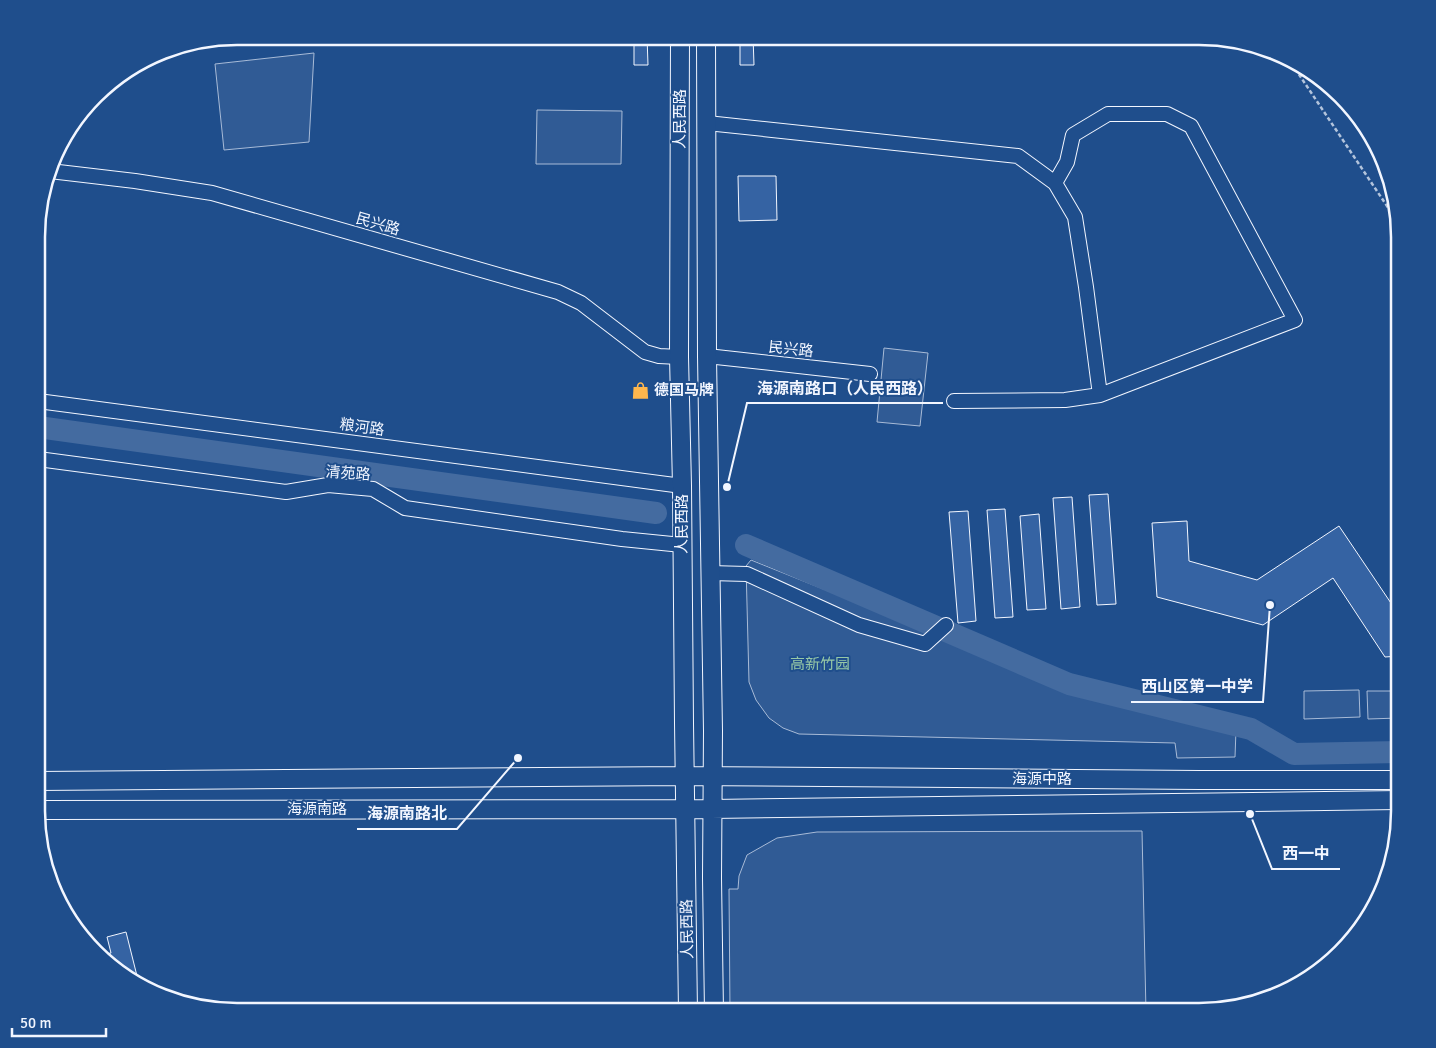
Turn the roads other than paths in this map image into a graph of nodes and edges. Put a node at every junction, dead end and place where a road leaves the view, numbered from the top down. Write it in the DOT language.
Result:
graph roads {
  1 [pos="680,45"];
  2 [pos="706,45"];
  3 [pos="707,123"];
  4 [pos="56,172"];
  5 [pos="1055,183"];
  6 [pos="707,356"];
  7 [pos="679,357"];
  8 [pos="870,374"];
  9 [pos="1100,395"];
  10 [pos="954,401"];
  11 [pos="45,402"];
  12 [pos="45,460"];
  13 [pos="682,486"];
  14 [pos="682,545"];
  15 [pos="710,573"];
  16 [pos="946,625"];
  17 [pos="685,776"];
  18 [pos="713,777"];
  19 [pos="1391,780"];
  20 [pos="45,781"];
  21 [pos="1391,800"];
  22 [pos="685,808"];
  23 [pos="712,809"];
  24 [pos="45,810"];
  25 [pos="688,1003"];
  26 [pos="714,1003"];
  1 -- 7 [label="main road, 人民西路"];
  2 -- 3 [label="main road, 人民西路"];
  3 -- 5 [label="street"];
  3 -- 6 [label="main road, 人民西路"];
  4 -- 7 [label="street, 民兴路"];
  5 -- 9 [label="street"];
  5 -- 9 [label="street"];
  6 -- 8 [label="street, 民兴路"];
  6 -- 15 [label="main road, 人民西路"];
  7 -- 13 [label="main road, 人民西路"];
  9 -- 10 [label="street"];
  11 -- 13 [label="street, 粮河路"];
  12 -- 14 [label="street, 清苑路"];
  13 -- 14 [label="main road, 人民西路"];
  14 -- 17 [label="main road, 人民西路"];
  15 -- 16 [label="street"];
  15 -- 18 [label="main road, 人民西路"];
  17 -- 18 [label="main road, 海源中路"];
  17 -- 20 [label="main road, 海源南路"];
  17 -- 22 [label="main road, 人民西路"];
  18 -- 19 [label="main road, 海源中路"];
  18 -- 23 [label="main road, 人民西路"];
  21 -- 23 [label="main road, 海源中路"];
  22 -- 23 [label="main road, 海源中路"];
  22 -- 24 [label="main road, 海源南路"];
  22 -- 25 [label="main road, 人民西路"];
  23 -- 26 [label="main road, 人民西路"];
}
